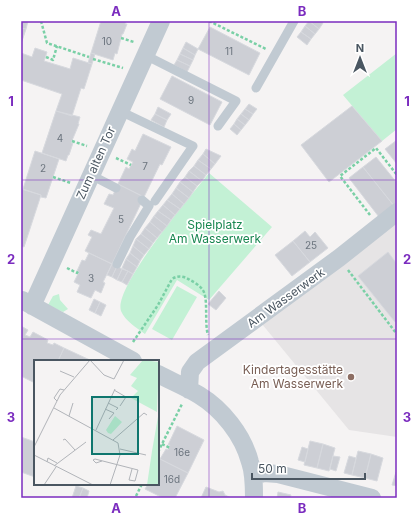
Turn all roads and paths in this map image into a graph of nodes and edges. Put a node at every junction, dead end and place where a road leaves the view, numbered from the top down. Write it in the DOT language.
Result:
graph roads {
  1 [pos="41,21"];
  2 [pos="161,21"];
  3 [pos="209,21"];
  4 [pos="294,21"];
  5 [pos="238,35"];
  6 [pos="235,40"];
  7 [pos="57,46"];
  8 [pos="274,54"];
  9 [pos="146,55"];
  10 [pos="46,57"];
  11 [pos="89,57"];
  12 [pos="93,59"];
  13 [pos="138,72"];
  14 [pos="256,88"];
  15 [pos="120,111"];
  16 [pos="218,126"];
  17 [pos="91,175"];
  18 [pos="397,175"];
  19 [pos="116,188"];
  20 [pos="142,200"];
  21 [pos="155,201"];
  22 [pos="397,212"];
  23 [pos="379,226"];
  24 [pos="339,258"];
  25 [pos="117,264"];
  26 [pos="26,303"];
  27 [pos="397,332"];
  28 [pos="214,350"];
  29 [pos="128,359"];
  30 [pos="159,375"];
  31 [pos="189,390"];
  32 [pos="162,444"];
  33 [pos="170,448"];
  34 [pos="159,450"];
  35 [pos="253,476"];
  36 [pos="142,485"];
  37 [pos="136,496"];
  38 [pos="254,498"];
  39 [pos="372,498"];
  1 -- 7 [label="path"];
  2 -- 9 [label="street, Zum alten Tor"];
  3 -- 5 [label="path"];
  4 -- 8 [label="lane"];
  5 -- 6 [label="path"];
  5 -- 8 [label="path"];
  7 -- 10 [label="path"];
  7 -- 11 [label="path"];
  8 -- 14 [label="lane"];
  9 -- 13 [label="street, Zum alten Tor"];
  9 -- 16 [label="lane"];
  12 -- 13 [label="path"];
  13 -- 15 [label="street, Zum alten Tor"];
  15 -- 17 [label="street, Zum alten Tor"];
  15 -- 21 [label="lane"];
  17 -- 19 [label="lane"];
  17 -- 26 [label="street, Zum alten Tor"];
  18 -- 23 [label="path"];
  20 -- 25 [label="lane"];
  22 -- 23 [label="street, Am Wasserwerk"];
  23 -- 24 [label="street, Am Wasserwerk"];
  24 -- 27 [label="path"];
  24 -- 28 [label="street, Am Wasserwerk"];
  26 -- 29 [label="street"];
  28 -- 29 [label="path"];
  28 -- 31 [label="street, Am Wasserwerk"];
  30 -- 31 [label="street"];
  31 -- 32 [label="path"];
  31 -- 35 [label="street"];
  32 -- 33 [label="path"];
  32 -- 34 [label="path"];
  35 -- 38 [label="street"];
  35 -- 39 [label="street"];
  36 -- 37 [label="path"];
}
